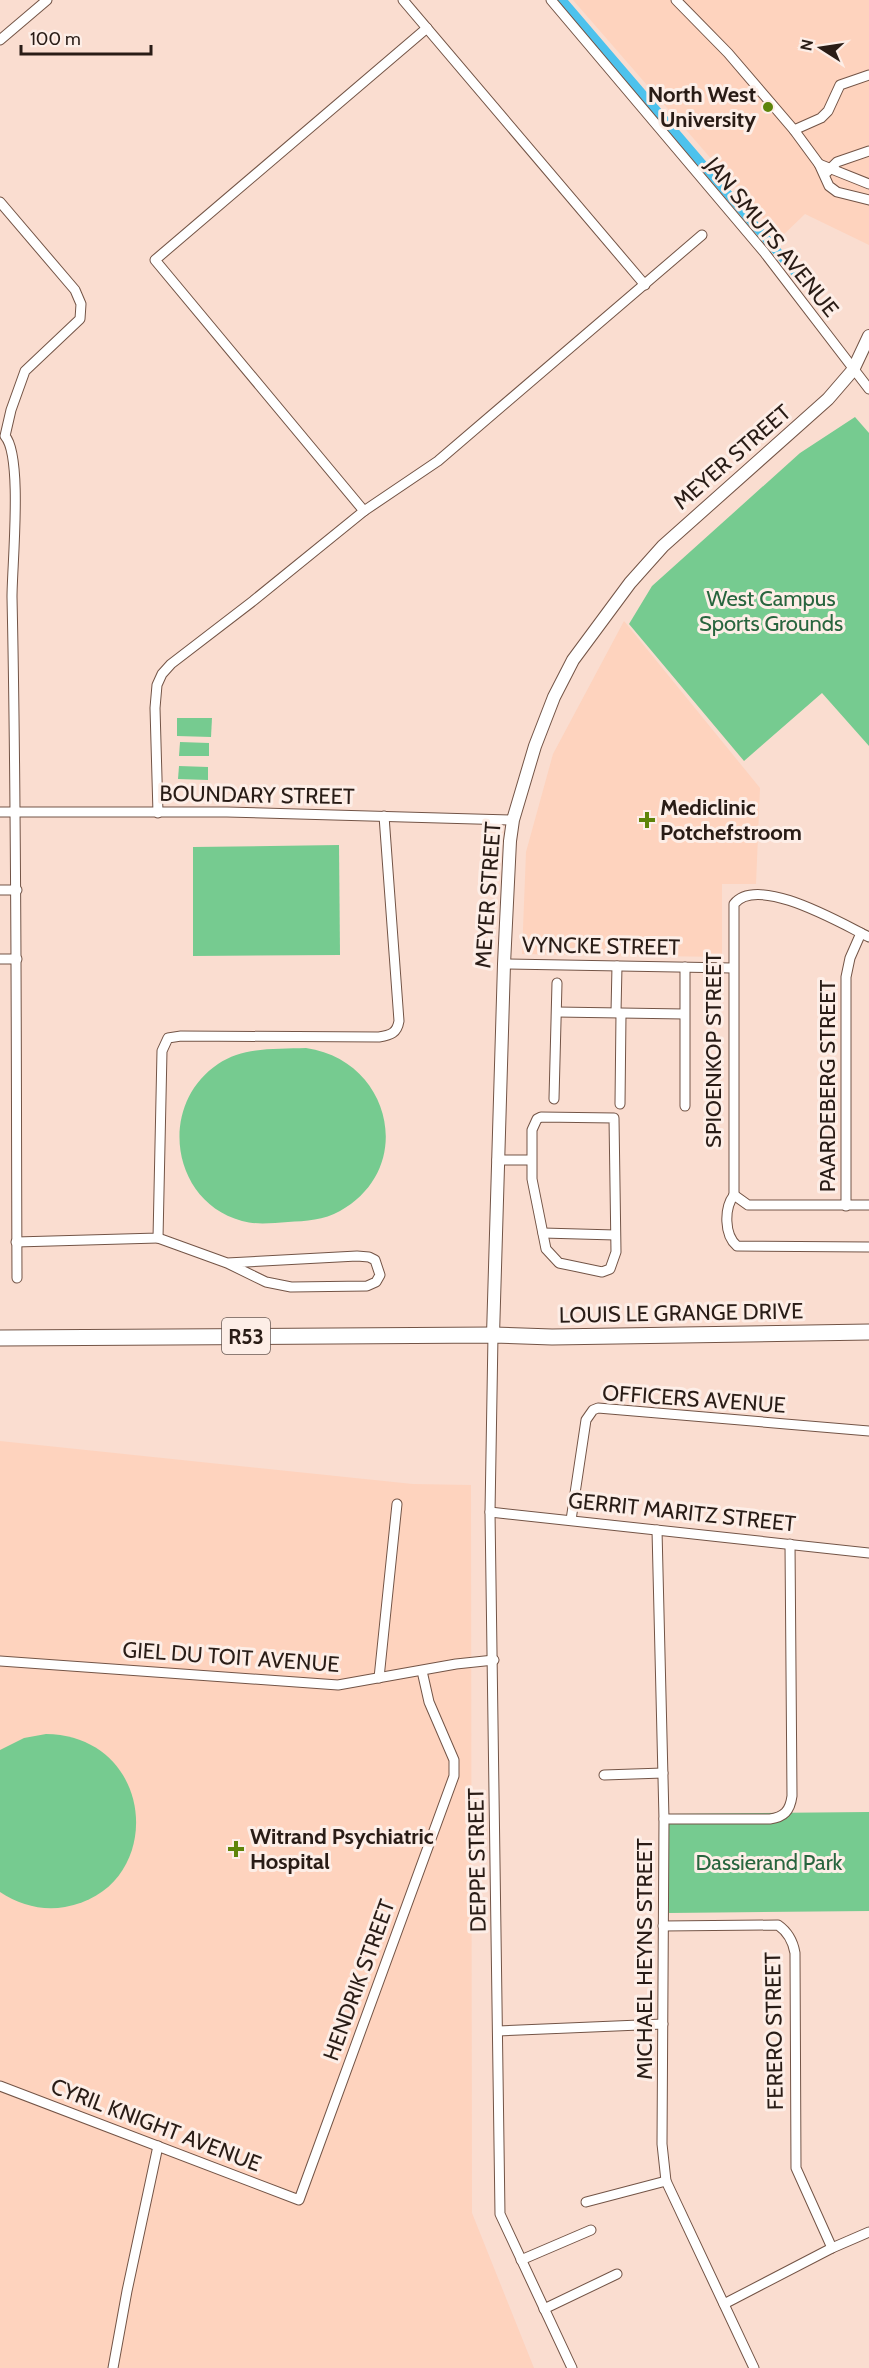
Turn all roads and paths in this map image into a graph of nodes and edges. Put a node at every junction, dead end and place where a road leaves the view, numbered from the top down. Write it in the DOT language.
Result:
graph roads {
  1 [pos="47,0"];
  2 [pos="403,0"];
  3 [pos="551,0"];
  4 [pos="676,0"];
  5 [pos="427,28"];
  6 [pos="0,40"];
  7 [pos="869,75"];
  8 [pos="794,130"];
  9 [pos="869,151"];
  10 [pos="827,173"];
  11 [pos="869,184"];
  12 [pos="869,200"];
  13 [pos="0,202"];
  14 [pos="702,235"];
  15 [pos="645,285"];
  16 [pos="869,336"];
  17 [pos="853,370"];
  18 [pos="869,389"];
  19 [pos="3,435"];
  20 [pos="364,511"];
  21 [pos="0,812"];
  22 [pos="17,813"];
  23 [pos="158,813"];
  24 [pos="384,816"];
  25 [pos="513,820"];
  26 [pos="0,890"];
  27 [pos="16,890"];
  28 [pos="865,935"];
  29 [pos="0,959"];
  30 [pos="17,959"];
  31 [pos="504,964"];
  32 [pos="617,966"];
  33 [pos="685,967"];
  34 [pos="732,968"];
  35 [pos="557,983"];
  36 [pos="557,1012"];
  37 [pos="618,1013"];
  38 [pos="684,1014"];
  39 [pos="554,1099"];
  40 [pos="621,1104"];
  41 [pos="685,1106"];
  42 [pos="497,1160"];
  43 [pos="532,1160"];
  44 [pos="734,1195"];
  45 [pos="869,1205"];
  46 [pos="846,1206"];
  47 [pos="543,1233"];
  48 [pos="615,1234"];
  49 [pos="158,1238"];
  50 [pos="16,1242"];
  51 [pos="869,1248"];
  52 [pos="227,1263"];
  53 [pos="17,1278"];
  54 [pos="869,1332"];
  55 [pos="493,1335"];
  56 [pos="0,1338"];
  57 [pos="869,1431"];
  58 [pos="397,1504"];
  59 [pos="490,1512"];
  60 [pos="571,1520"];
  61 [pos="657,1530"];
  62 [pos="790,1544"];
  63 [pos="869,1553"];
  64 [pos="494,1660"];
  65 [pos="0,1661"];
  66 [pos="422,1671"];
  67 [pos="379,1678"];
  68 [pos="663,1773"];
  69 [pos="604,1775"];
  70 [pos="664,1819"];
  71 [pos="663,1926"];
  72 [pos="663,2024"];
  73 [pos="498,2031"];
  74 [pos="0,2086"];
  75 [pos="158,2146"];
  76 [pos="666,2181"];
  77 [pos="299,2200"];
  78 [pos="586,2202"];
  79 [pos="591,2230"];
  80 [pos="869,2232"];
  81 [pos="832,2248"];
  82 [pos="521,2260"];
  83 [pos="617,2274"];
  84 [pos="724,2304"];
  85 [pos="544,2309"];
  86 [pos="113,2368"];
  87 [pos="572,2368"];
  88 [pos="754,2368"];
  1 -- 6 [label="street"];
  2 -- 5 [label="street"];
  3 -- 17 [label="street, JAN SMUTS AVENUE"];
  4 -- 8 [label="street"];
  5 -- 15 [label="street"];
  5 -- 20 [label="street"];
  7 -- 8 [label="street"];
  8 -- 10 [label="street"];
  9 -- 10 [label="street"];
  10 -- 11 [label="street"];
  10 -- 12 [label="street"];
  13 -- 19 [label="street"];
  14 -- 15 [label="street"];
  15 -- 20 [label="street"];
  16 -- 17 [label="street, MEYER STREET"];
  17 -- 18 [label="street, JAN SMUTS AVENUE"];
  17 -- 25 [label="street, MEYER STREET"];
  19 -- 22 [label="street"];
  20 -- 23 [label="street"];
  21 -- 22 [label="street, BOUNDARY STREET"];
  22 -- 23 [label="street, BOUNDARY STREET"];
  22 -- 27 [label="street"];
  23 -- 24 [label="street, BOUNDARY STREET"];
  24 -- 25 [label="street, BOUNDARY STREET"];
  24 -- 49 [label="street"];
  25 -- 31 [label="street, MEYER STREET"];
  26 -- 27 [label="street"];
  27 -- 30 [label="street"];
  28 -- 34 [label="street, SPIOENKOP STREET"];
  28 -- 46 [label="street, PAARDEBERG STREET"];
  29 -- 30 [label="street"];
  30 -- 50 [label="street"];
  31 -- 32 [label="street, VYNCKE STREET"];
  31 -- 42 [label="street, MEYER STREET"];
  32 -- 33 [label="street, VYNCKE STREET"];
  32 -- 37 [label="street"];
  33 -- 34 [label="street, VYNCKE STREET"];
  33 -- 38 [label="street"];
  34 -- 44 [label="street, SPIOENKOP STREET"];
  35 -- 36 [label="street"];
  36 -- 37 [label="street"];
  36 -- 39 [label="street"];
  37 -- 38 [label="street"];
  37 -- 40 [label="street"];
  38 -- 41 [label="street"];
  42 -- 43 [label="street"];
  42 -- 55 [label="street, MEYER STREET"];
  43 -- 47 [label="street"];
  43 -- 48 [label="street"];
  44 -- 46 [label="street"];
  44 -- 51 [label="street, SPIOENKOP STREET"];
  45 -- 46 [label="street"];
  47 -- 48 [label="street"];
  47 -- 48 [label="street"];
  49 -- 50 [label="street"];
  49 -- 52 [label="street"];
  50 -- 53 [label="street"];
  52 -- 52 [label="street"];
  54 -- 55 [label="main road, LOUIS LE GRANGE DRIVE / R53"];
  55 -- 56 [label="main road, R53"];
  55 -- 59 [label="street, DEPPE STREET"];
  57 -- 60 [label="street, OFFICERS AVENUE"];
  58 -- 67 [label="street"];
  59 -- 60 [label="street, GERRIT MARITZ STREET"];
  59 -- 64 [label="street, DEPPE STREET"];
  60 -- 61 [label="street, GERRIT MARITZ STREET"];
  61 -- 62 [label="street, GERRIT MARITZ STREET"];
  61 -- 68 [label="street, MICHAEL HEYNS STREET"];
  62 -- 63 [label="street, GERRIT MARITZ STREET"];
  62 -- 70 [label="street"];
  64 -- 66 [label="street, GIEL DU TOIT AVENUE"];
  64 -- 73 [label="street, DEPPE STREET"];
  65 -- 67 [label="street, GIEL DU TOIT AVENUE"];
  66 -- 67 [label="street, GIEL DU TOIT AVENUE"];
  66 -- 77 [label="street, HENDRIK STREET"];
  68 -- 69 [label="street"];
  68 -- 70 [label="street, MICHAEL HEYNS STREET"];
  70 -- 71 [label="street, MICHAEL HEYNS STREET"];
  71 -- 72 [label="street, MICHAEL HEYNS STREET"];
  71 -- 81 [label="street, FERERO STREET"];
  72 -- 73 [label="street"];
  72 -- 76 [label="street, MICHAEL HEYNS STREET"];
  73 -- 82 [label="street, DEPPE STREET"];
  74 -- 75 [label="street, CYRIL KNIGHT AVENUE"];
  75 -- 77 [label="street, CYRIL KNIGHT AVENUE"];
  75 -- 86 [label="street"];
  76 -- 78 [label="street"];
  76 -- 84 [label="street, MICHAEL HEYNS STREET"];
  79 -- 82 [label="street"];
  80 -- 81 [label="street"];
  81 -- 84 [label="street"];
  82 -- 85 [label="street, DEPPE STREET"];
  83 -- 85 [label="street"];
  84 -- 88 [label="street, MICHAEL HEYNS STREET"];
  85 -- 87 [label="street, DEPPE STREET"];
}
